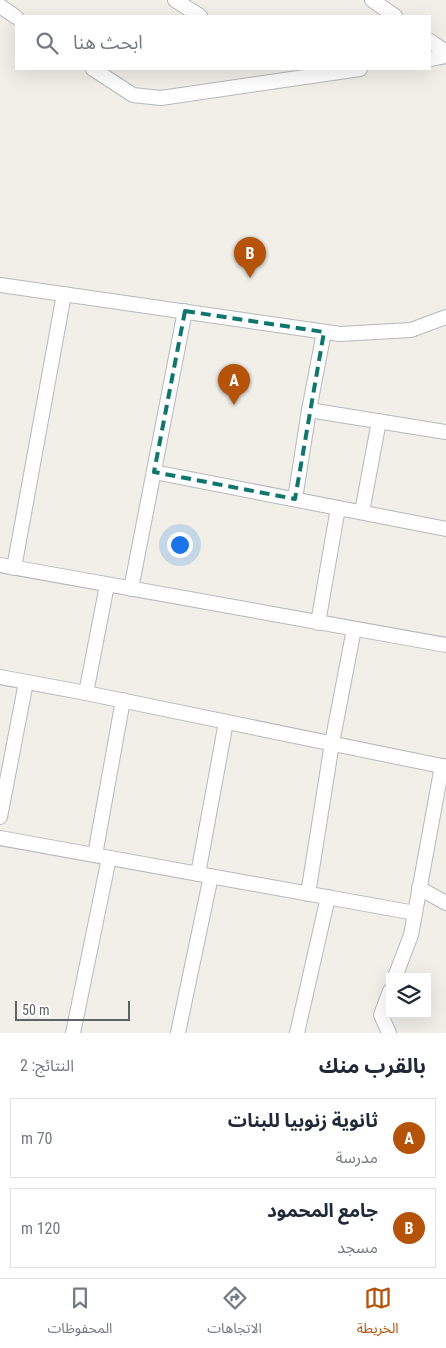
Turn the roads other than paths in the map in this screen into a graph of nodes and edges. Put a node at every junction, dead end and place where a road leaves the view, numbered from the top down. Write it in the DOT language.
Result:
graph roads {
  1 [pos="175,0"];
  2 [pos="372,0"];
  3 [pos="0,6"];
  4 [pos="198,15"];
  5 [pos="394,15"];
  6 [pos="15,16"];
  7 [pos="431,41"];
  8 [pos="446,52"];
  9 [pos="446,56"];
  10 [pos="431,58"];
  11 [pos="94,70"];
  12 [pos="282,70"];
  13 [pos="353,70"];
  14 [pos="294,78"];
  15 [pos="0,285"];
  16 [pos="64,294"];
  17 [pos="185,311"];
  18 [pos="446,318"];
  19 [pos="324,332"];
  20 [pos="309,410"];
  21 [pos="379,421"];
  22 [pos="446,432"];
  23 [pos="154,472"];
  24 [pos="295,499"];
  25 [pos="338,508"];
  26 [pos="362,512"];
  27 [pos="446,529"];
  28 [pos="0,566"];
  29 [pos="14,568"];
  30 [pos="107,585"];
  31 [pos="132,589"];
  32 [pos="318,622"];
  33 [pos="354,629"];
  34 [pos="446,646"];
  35 [pos="0,677"];
  36 [pos="26,682"];
  37 [pos="86,693"];
  38 [pos="123,700"];
  39 [pos="226,722"];
  40 [pos="332,744"];
  41 [pos="444,767"];
  42 [pos="4,777"];
  43 [pos="0,817"];
  44 [pos="0,838"];
  45 [pos="95,856"];
  46 [pos="109,858"];
  47 [pos="205,875"];
  48 [pos="419,888"];
  49 [pos="308,894"];
  50 [pos="328,897"];
  51 [pos="446,903"];
  52 [pos="415,913"];
  53 [pos="397,973"];
  54 [pos="386,1002"];
  55 [pos="74,1033"];
  56 [pos="178,1033"];
  57 [pos="297,1033"];
  58 [pos="389,1033"];
  1 -- 4 [label="street"];
  2 -- 5 [label="street"];
  3 -- 6 [label="street"];
  7 -- 8 [label="street"];
  9 -- 10 [label="street"];
  11 -- 14 [label="street"];
  12 -- 14 [label="street"];
  13 -- 14 [label="street"];
  15 -- 16 [label="street"];
  16 -- 17 [label="street"];
  16 -- 29 [label="street"];
  17 -- 19 [label="street"];
  17 -- 23 [label="street"];
  18 -- 19 [label="street"];
  19 -- 20 [label="street"];
  20 -- 21 [label="street"];
  20 -- 24 [label="street"];
  21 -- 22 [label="street"];
  21 -- 26 [label="street"];
  23 -- 24 [label="street"];
  23 -- 31 [label="street"];
  24 -- 25 [label="street"];
  25 -- 26 [label="street"];
  25 -- 32 [label="street"];
  26 -- 27 [label="street"];
  28 -- 29 [label="street"];
  29 -- 30 [label="street"];
  30 -- 31 [label="street"];
  30 -- 37 [label="street"];
  31 -- 32 [label="street"];
  32 -- 33 [label="street"];
  33 -- 34 [label="street"];
  33 -- 40 [label="street"];
  35 -- 36 [label="street"];
  36 -- 37 [label="street"];
  36 -- 42 [label="street"];
  37 -- 38 [label="street"];
  38 -- 39 [label="street"];
  38 -- 45 [label="street"];
  39 -- 40 [label="street"];
  39 -- 47 [label="street"];
  40 -- 41 [label="street"];
  40 -- 49 [label="street"];
  41 -- 48 [label="street"];
  42 -- 43 [label="street"];
  44 -- 45 [label="street"];
  45 -- 46 [label="street"];
  46 -- 47 [label="street"];
  46 -- 55 [label="street"];
  47 -- 49 [label="street"];
  47 -- 56 [label="street"];
  48 -- 51 [label="street"];
  48 -- 52 [label="street"];
  49 -- 50 [label="street"];
  50 -- 52 [label="street"];
  50 -- 57 [label="street"];
  52 -- 53 [label="street"];
  54 -- 58 [label="street"];
}
